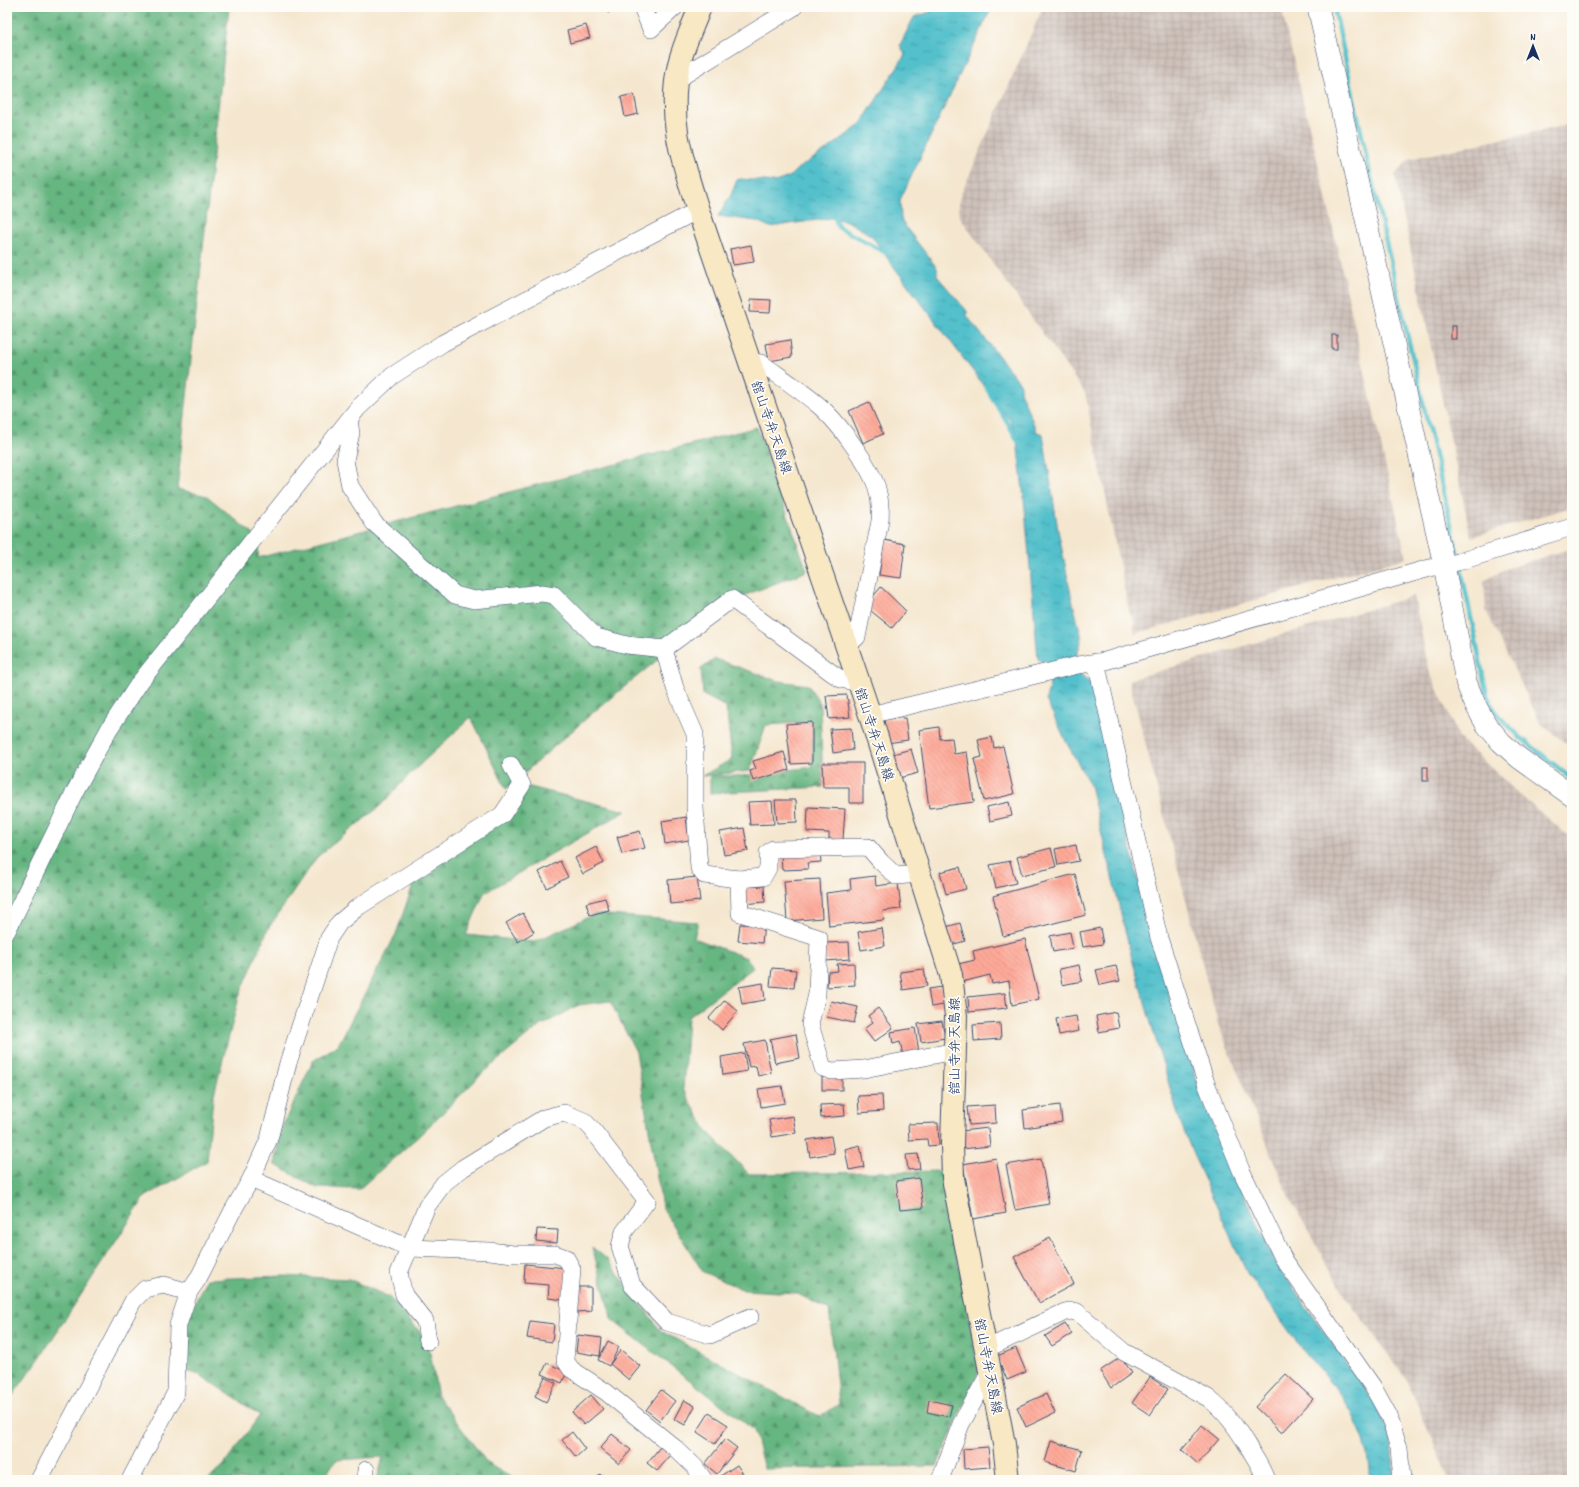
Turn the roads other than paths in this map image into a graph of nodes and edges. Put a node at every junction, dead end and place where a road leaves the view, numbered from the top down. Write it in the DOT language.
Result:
graph roads {
  1 [pos="642,7"];
  2 [pos="675,7"];
  3 [pos="700,7"];
  4 [pos="794,7"];
  5 [pos="1318,7"];
  6 [pos="676,80"];
  7 [pos="698,210"];
  8 [pos="750,362"];
  9 [pos="348,420"];
  10 [pos="1572,527"];
  11 [pos="1444,565"];
  12 [pos="846,647"];
  13 [pos="664,649"];
  14 [pos="1096,662"];
  15 [pos="858,683"];
  16 [pos="870,715"];
  17 [pos="511,765"];
  18 [pos="1572,796"];
  19 [pos="919,874"];
  20 [pos="739,879"];
  21 [pos="7,931"];
  22 [pos="955,1051"];
  23 [pos="251,1179"];
  24 [pos="408,1248"];
  25 [pos="189,1292"];
  26 [pos="750,1317"];
  27 [pos="428,1341"];
  28 [pos="986,1348"];
  29 [pos="990,1372"];
  30 [pos="39,1480"];
  31 [pos="130,1480"];
  32 [pos="704,1480"];
  33 [pos="940,1480"];
  34 [pos="1008,1480"];
  35 [pos="1266,1480"];
  36 [pos="1402,1480"];
  1 -- 2 [label="street"];
  3 -- 6 [label="main road, 舘山寺弁天島線"];
  4 -- 6 [label="street"];
  5 -- 11 [label="street"];
  6 -- 7 [label="main road, 舘山寺弁天島線"];
  7 -- 8 [label="main road, 舘山寺弁天島線"];
  7 -- 9 [label="street"];
  8 -- 12 [label="main road, 舘山寺弁天島線"];
  8 -- 12 [label="street"];
  9 -- 13 [label="street"];
  9 -- 21 [label="street"];
  10 -- 11 [label="street"];
  11 -- 14 [label="street"];
  11 -- 18 [label="street"];
  12 -- 15 [label="main road, 舘山寺弁天島線"];
  13 -- 15 [label="street"];
  13 -- 20 [label="street"];
  14 -- 16 [label="street"];
  14 -- 36 [label="street"];
  15 -- 16 [label="main road, 舘山寺弁天島線"];
  16 -- 19 [label="main road, 舘山寺弁天島線"];
  17 -- 23 [label="street"];
  19 -- 20 [label="street"];
  19 -- 22 [label="main road, 舘山寺弁天島線"];
  20 -- 22 [label="street"];
  22 -- 28 [label="main road, 舘山寺弁天島線"];
  23 -- 24 [label="street"];
  23 -- 25 [label="street"];
  24 -- 26 [label="street"];
  24 -- 27 [label="street"];
  24 -- 32 [label="street"];
  25 -- 30 [label="street"];
  25 -- 31 [label="street"];
  28 -- 29 [label="main road, 舘山寺弁天島線"];
  28 -- 35 [label="street"];
  29 -- 33 [label="street"];
  29 -- 34 [label="main road, 舘山寺弁天島線"];
}
